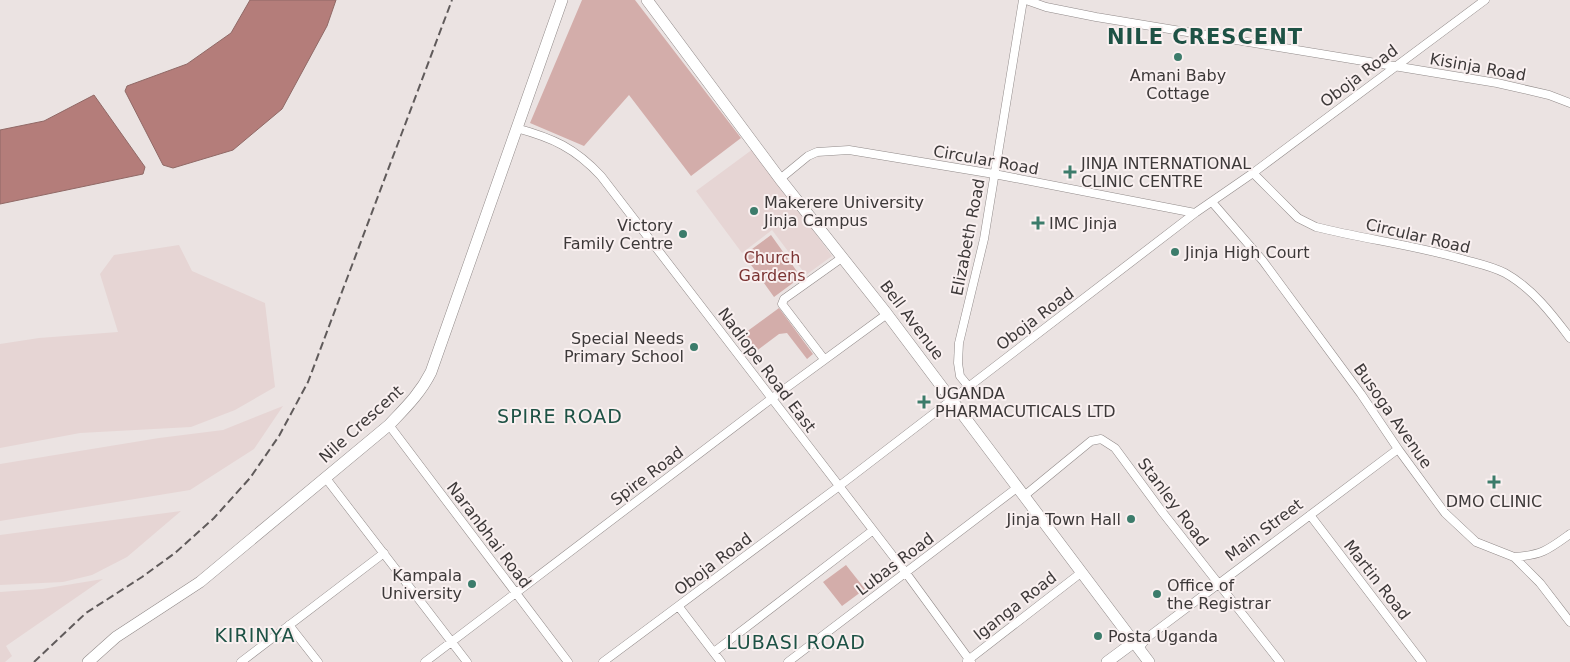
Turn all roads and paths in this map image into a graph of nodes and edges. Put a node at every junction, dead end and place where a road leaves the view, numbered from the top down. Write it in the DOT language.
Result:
graph roads {
  1 [pos="562,0"];
  2 [pos="646,0"];
  3 [pos="1024,0"];
  4 [pos="1485,0"];
  5 [pos="1396,67"];
  6 [pos="1570,103"];
  7 [pos="516,128"];
  8 [pos="1253,173"];
  9 [pos="994,174"];
  10 [pos="780,179"];
  11 [pos="1212,202"];
  12 [pos="1195,213"];
  13 [pos="843,258"];
  14 [pos="887,314"];
  15 [pos="1570,338"];
  16 [pos="824,359"];
  17 [pos="969,387"];
  18 [pos="771,399"];
  19 [pos="951,400"];
  20 [pos="389,425"];
  21 [pos="1398,449"];
  22 [pos="325,477"];
  23 [pos="838,487"];
  24 [pos="1021,491"];
  25 [pos="1310,515"];
  26 [pos="872,530"];
  27 [pos="1570,534"];
  28 [pos="384,553"];
  29 [pos="1514,556"];
  30 [pos="1082,572"];
  31 [pos="906,573"];
  32 [pos="1219,584"];
  33 [pos="516,593"];
  34 [pos="679,607"];
  35 [pos="1570,622"];
  36 [pos="289,625"];
  37 [pos="452,642"];
  38 [pos="1136,645"];
  39 [pos="714,652"];
  40 [pos="968,661"];
  41 [pos="88,662"];
  42 [pos="241,662"];
  43 [pos="318,662"];
  44 [pos="425,662"];
  45 [pos="467,662"];
  46 [pos="568,662"];
  47 [pos="603,662"];
  48 [pos="721,662"];
  49 [pos="788,662"];
  50 [pos="1107,662"];
  51 [pos="1120,662"];
  52 [pos="1149,662"];
  53 [pos="1280,662"];
  54 [pos="1422,662"];
  1 -- 7 [label="street, Nile Crescent"];
  2 -- 10 [label="street, Bell Avenue"];
  3 -- 5 [label="street, Kisinja Road"];
  3 -- 9 [label="street, Elizabeth Road"];
  4 -- 5 [label="street, Oboja Road"];
  5 -- 6 [label="street, Kisinja Road"];
  5 -- 8 [label="street, Oboja Road"];
  7 -- 18 [label="street, Nadiope Road East"];
  7 -- 20 [label="street, Nile Crescent"];
  8 -- 11 [label="street, Oboja Road"];
  8 -- 15 [label="street, Circular Road"];
  9 -- 10 [label="street, Circular Road"];
  9 -- 12 [label="street, Circular Road"];
  9 -- 17 [label="street, Elizabeth Road"];
  10 -- 13 [label="street, Bell Avenue"];
  11 -- 12 [label="street, Oboja Road"];
  11 -- 21 [label="street, Busoga Avenue"];
  12 -- 17 [label="street, Oboja Road"];
  13 -- 14 [label="street, Bell Avenue"];
  13 -- 16 [label="street"];
  14 -- 16 [label="street, Spire Road"];
  14 -- 19 [label="street, Bell Avenue"];
  16 -- 18 [label="street, Spire Road"];
  17 -- 19 [label="street, Oboja Road"];
  18 -- 23 [label="street, Nadiope Road East"];
  18 -- 33 [label="street, Spire Road"];
  19 -- 23 [label="street, Oboja Road"];
  19 -- 24 [label="street, Bell Avenue"];
  20 -- 22 [label="street, Nile Crescent"];
  20 -- 33 [label="street, Naranbhai Road"];
  21 -- 25 [label="street, Main Street"];
  21 -- 29 [label="street, Busoga Avenue"];
  22 -- 28 [label="street"];
  22 -- 41 [label="street, Nile Crescent"];
  23 -- 26 [label="street, Nadiope Road East"];
  23 -- 34 [label="street, Oboja Road"];
  24 -- 30 [label="street, Bell Avenue"];
  24 -- 31 [label="street, Lubas Road"];
  24 -- 32 [label="street, Stanley Road"];
  25 -- 32 [label="street, Main Street"];
  25 -- 54 [label="street, Martin Road"];
  26 -- 31 [label="street, Nadiope Road East"];
  26 -- 39 [label="street"];
  27 -- 29 [label="street"];
  28 -- 36 [label="street"];
  28 -- 37 [label="street"];
  29 -- 35 [label="street, Busoga Avenue"];
  30 -- 38 [label="street, Bell Avenue"];
  30 -- 40 [label="street, Iganga Road"];
  31 -- 40 [label="street, Nadiope Road East"];
  31 -- 49 [label="street, Lubas Road"];
  32 -- 38 [label="street, Main Street"];
  32 -- 53 [label="street, Stanley Road"];
  33 -- 37 [label="street, Spire Road"];
  33 -- 46 [label="street, Naranbhai Road"];
  34 -- 39 [label="street"];
  34 -- 47 [label="street, Oboja Road"];
  36 -- 42 [label="street"];
  36 -- 43 [label="street"];
  37 -- 44 [label="street, Spire Road"];
  37 -- 45 [label="street"];
  38 -- 50 [label="street, Main Street"];
  38 -- 51 [label="street, Main Street"];
  38 -- 52 [label="street, Bell Avenue"];
  39 -- 48 [label="street"];
}
